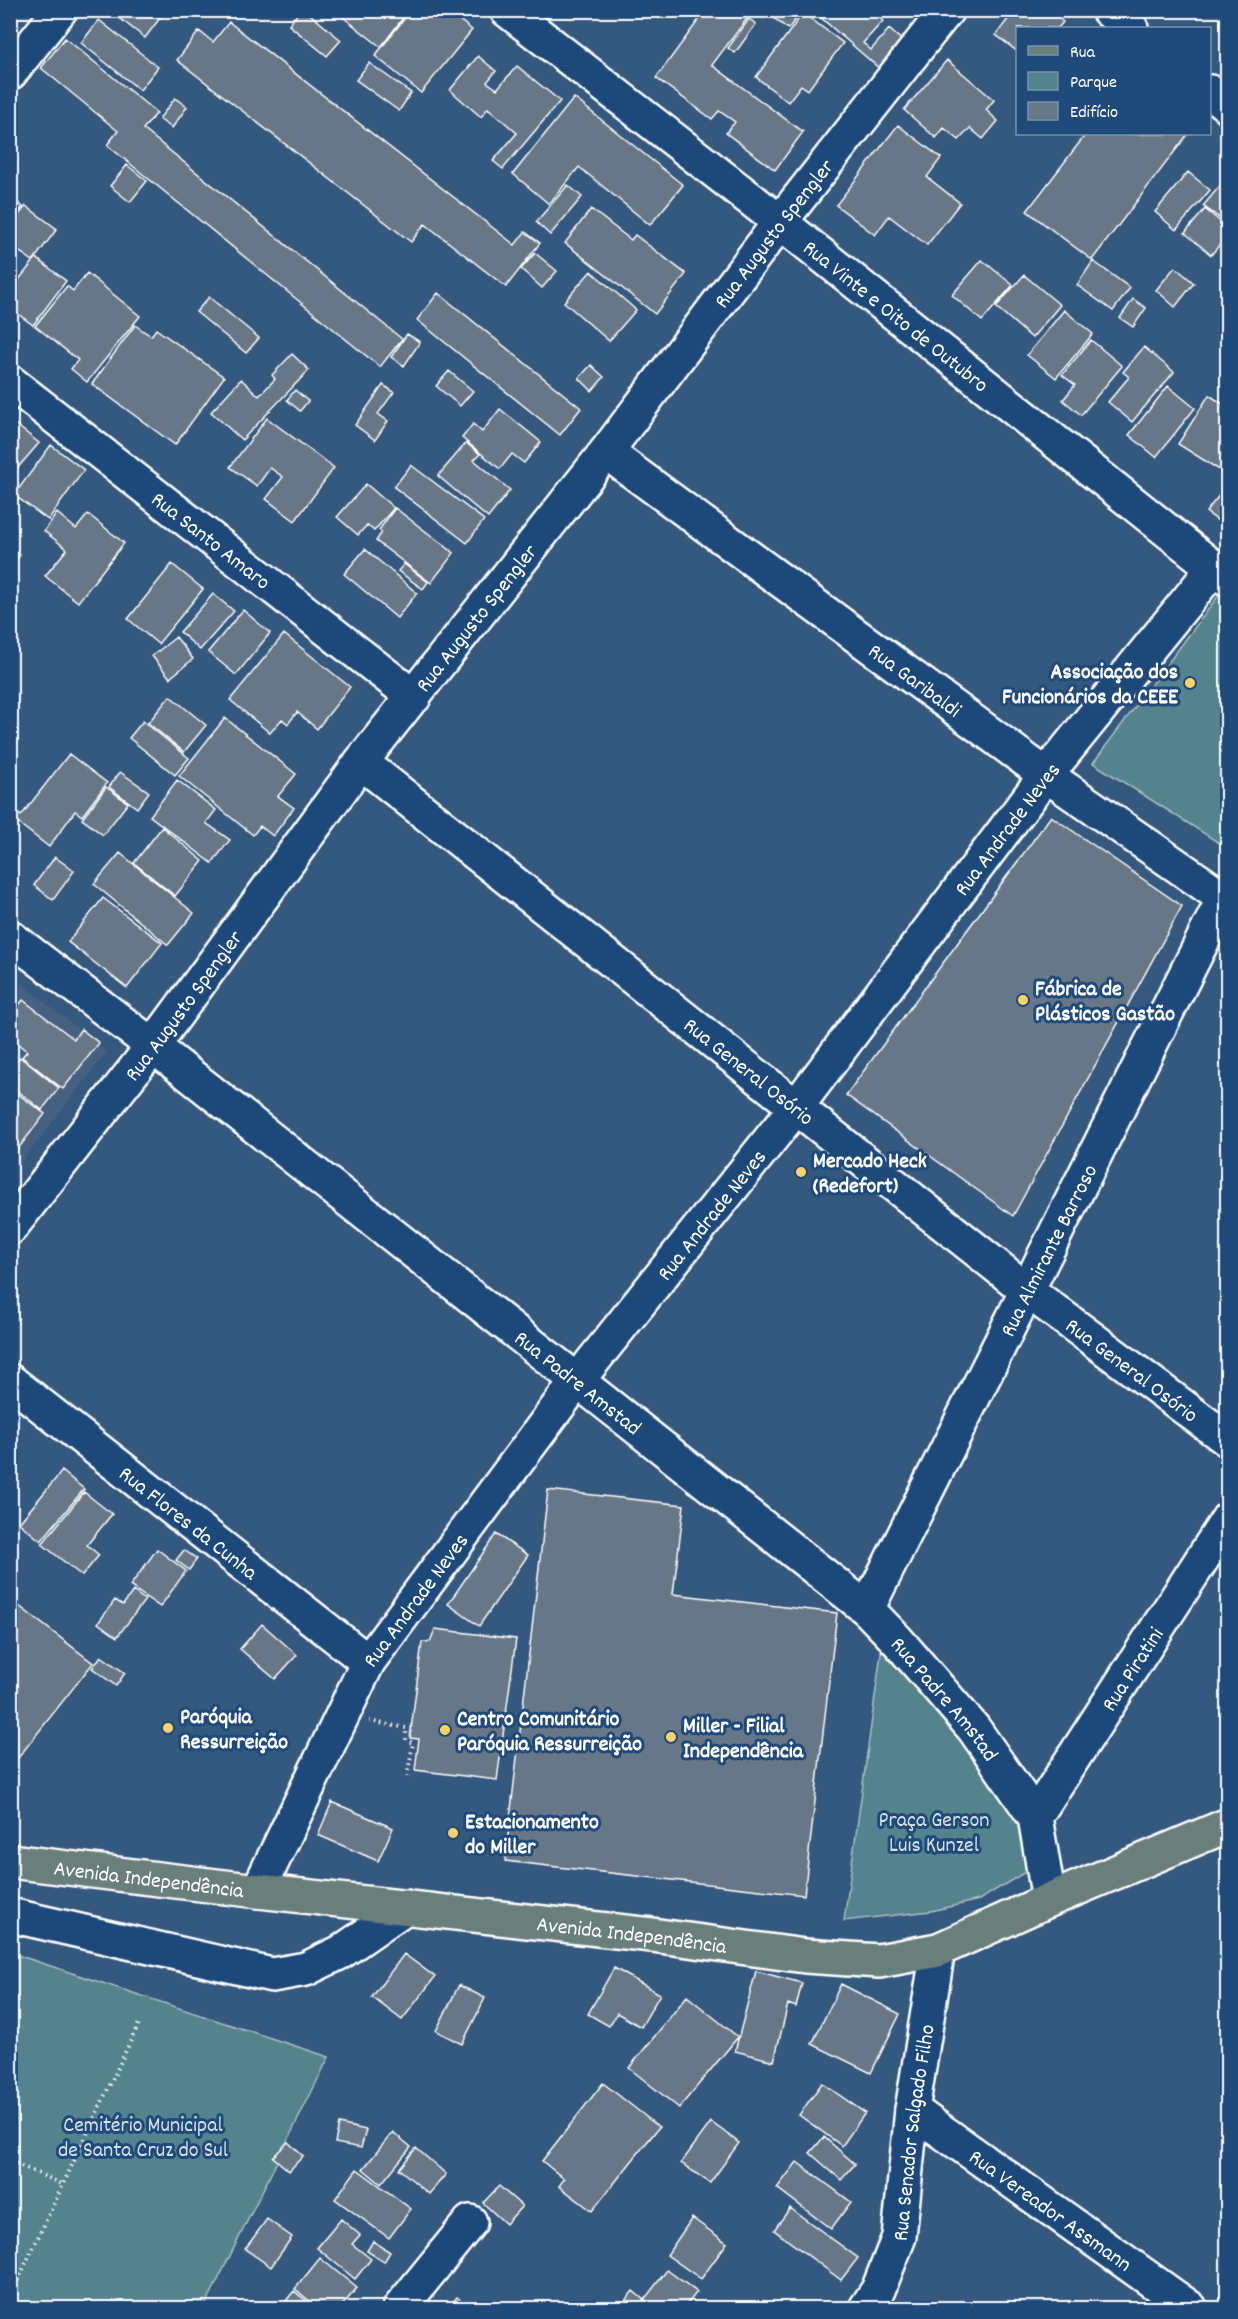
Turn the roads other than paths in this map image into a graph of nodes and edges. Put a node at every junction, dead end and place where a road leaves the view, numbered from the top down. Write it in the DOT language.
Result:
graph roads {
  1 [pos="60,10"];
  2 [pos="507,10"];
  3 [pos="947,10"];
  4 [pos="1108,10"];
  5 [pos="1130,27"];
  6 [pos="10,73"];
  7 [pos="1211,94"];
  8 [pos="1227,106"];
  9 [pos="780,222"];
  10 [pos="10,382"];
  11 [pos="606,452"];
  12 [pos="1220,574"];
  13 [pos="414,697"];
  14 [pos="361,762"];
  15 [pos="1046,775"];
  16 [pos="1226,896"];
  17 [pos="10,937"];
  18 [pos="153,1046"];
  19 [pos="797,1106"];
  20 [pos="10,1228"];
  21 [pos="1028,1291"];
  22 [pos="10,1381"];
  23 [pos="577,1381"];
  24 [pos="1227,1440"];
  25 [pos="1227,1519"];
  26 [pos="867,1609"];
  27 [pos="368,1662"];
  28 [pos="1035,1817"];
  29 [pos="1227,1825"];
  30 [pos="10,1861"];
  31 [pos="258,1891"];
  32 [pos="1049,1900"];
  33 [pos="406,1907"];
  34 [pos="10,1915"];
  35 [pos="938,1950"];
  36 [pos="912,2110"];
  37 [pos="470,2222"];
  38 [pos="400,2308"];
  39 [pos="867,2308"];
  40 [pos="1190,2308"];
  1 -- 6 [label="street"];
  2 -- 9 [label="street, Rua Vinte e Oito de Outubro"];
  3 -- 9 [label="street, Rua Augusto Spengler"];
  4 -- 5 [label="street"];
  7 -- 8 [label="street"];
  9 -- 11 [label="street, Rua Augusto Spengler"];
  9 -- 12 [label="street, Rua Vinte e Oito de Outubro"];
  10 -- 13 [label="street, Rua Santo Amaro"];
  11 -- 13 [label="street, Rua Augusto Spengler"];
  11 -- 15 [label="street, Rua Garibaldi"];
  12 -- 15 [label="street, Rua Andrade Neves"];
  13 -- 14 [label="street, Rua Augusto Spengler"];
  14 -- 18 [label="street, Rua Augusto Spengler"];
  14 -- 19 [label="street, Rua General Osório"];
  15 -- 16 [label="street, Rua Garibaldi"];
  15 -- 19 [label="street, Rua Andrade Neves"];
  16 -- 21 [label="street, Rua Almirante Barroso"];
  17 -- 18 [label="street, Rua Padre Amstad"];
  18 -- 20 [label="street, Rua Augusto Spengler"];
  18 -- 23 [label="street, Rua Padre Amstad"];
  19 -- 21 [label="street, Rua General Osório"];
  19 -- 23 [label="street, Rua Andrade Neves"];
  21 -- 24 [label="street, Rua General Osório"];
  21 -- 26 [label="street, Rua Almirante Barroso"];
  22 -- 27 [label="street, Rua Flores da Cunha"];
  23 -- 26 [label="street, Rua Padre Amstad"];
  23 -- 27 [label="street, Rua Andrade Neves"];
  25 -- 28 [label="street, Rua Piratini"];
  26 -- 28 [label="street, Rua Padre Amstad"];
  27 -- 31 [label="street, Rua Andrade Neves"];
  28 -- 32 [label="street, Rua Padre Amstad"];
  29 -- 32 [label="main road, Avenida Independência"];
  30 -- 31 [label="main road, Avenida Independência"];
  31 -- 33 [label="main road, Avenida Independência"];
  32 -- 35 [label="main road, Avenida Independência"];
  33 -- 34 [label="street"];
  33 -- 35 [label="main road, Avenida Independência"];
  35 -- 36 [label="street, Rua Senador Salgado Filho"];
  36 -- 39 [label="street, Rua Senador Salgado Filho"];
  36 -- 40 [label="street, Rua Vereador Assmann"];
  37 -- 38 [label="street"];
}
